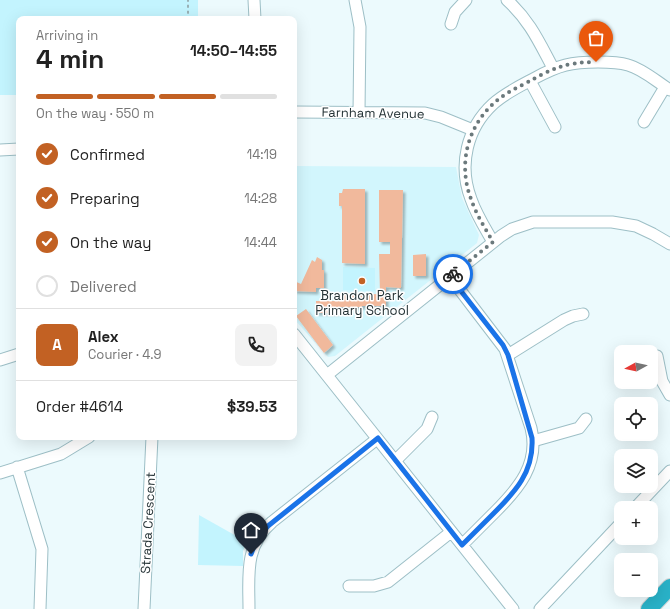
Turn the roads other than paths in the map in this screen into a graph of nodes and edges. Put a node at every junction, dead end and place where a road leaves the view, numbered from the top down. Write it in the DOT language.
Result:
graph roads {
  1 [pos="254,0"];
  2 [pos="355,0"];
  3 [pos="466,0"];
  4 [pos="507,0"];
  5 [pos="255,16"];
  6 [pos="451,24"];
  7 [pos="553,68"];
  8 [pos="530,81"];
  9 [pos="668,89"];
  10 [pos="297,112"];
  11 [pos="359,112"];
  12 [pos="644,122"];
  13 [pos="554,127"];
  14 [pos="473,130"];
  15 [pos="16,149"];
  16 [pos="0,150"];
  17 [pos="493,242"];
  18 [pos="670,244"];
  19 [pos="450,277"];
  20 [pos="583,314"];
  21 [pos="298,347"];
  22 [pos="16,355"];
  23 [pos="508,355"];
  24 [pos="0,360"];
  25 [pos="658,361"];
  26 [pos="327,375"];
  27 [pos="670,395"];
  28 [pos="432,417"];
  29 [pos="586,419"];
  30 [pos="378,438"];
  31 [pos="85,440"];
  32 [pos="152,440"];
  33 [pos="533,441"];
  34 [pos="396,461"];
  35 [pos="17,467"];
  36 [pos="670,471"];
  37 [pos="0,473"];
  38 [pos="642,501"];
  39 [pos="614,530"];
  40 [pos="452,532"];
  41 [pos="462,545"];
  42 [pos="349,586"];
  43 [pos="670,587"];
  44 [pos="40,609"];
  45 [pos="144,609"];
  46 [pos="249,609"];
  47 [pos="513,609"];
  48 [pos="540,609"];
  49 [pos="649,609"];
  1 -- 5 [label="street"];
  2 -- 11 [label="street"];
  3 -- 6 [label="street"];
  4 -- 7 [label="street"];
  7 -- 8 [label="street"];
  7 -- 9 [label="street"];
  8 -- 13 [label="street"];
  8 -- 14 [label="street"];
  9 -- 12 [label="street"];
  10 -- 11 [label="street, Farnham Avenue"];
  11 -- 14 [label="street, Farnham Avenue"];
  14 -- 17 [label="street"];
  15 -- 16 [label="street"];
  17 -- 18 [label="street"];
  17 -- 19 [label="street"];
  19 -- 23 [label="street"];
  19 -- 26 [label="street"];
  20 -- 23 [label="street"];
  21 -- 26 [label="street"];
  22 -- 24 [label="street"];
  23 -- 33 [label="street"];
  25 -- 27 [label="street"];
  26 -- 30 [label="street"];
  28 -- 34 [label="street"];
  29 -- 33 [label="street"];
  30 -- 34 [label="street"];
  30 -- 46 [label="street"];
  31 -- 35 [label="street"];
  32 -- 45 [label="street, Strada Crescent"];
  33 -- 41 [label="street"];
  34 -- 40 [label="street"];
  35 -- 37 [label="street"];
  35 -- 44 [label="street"];
  36 -- 38 [label="street"];
  39 -- 48 [label="street"];
  40 -- 41 [label="street"];
  40 -- 42 [label="street"];
  41 -- 47 [label="street"];
  43 -- 49 [label="highway"];
}
